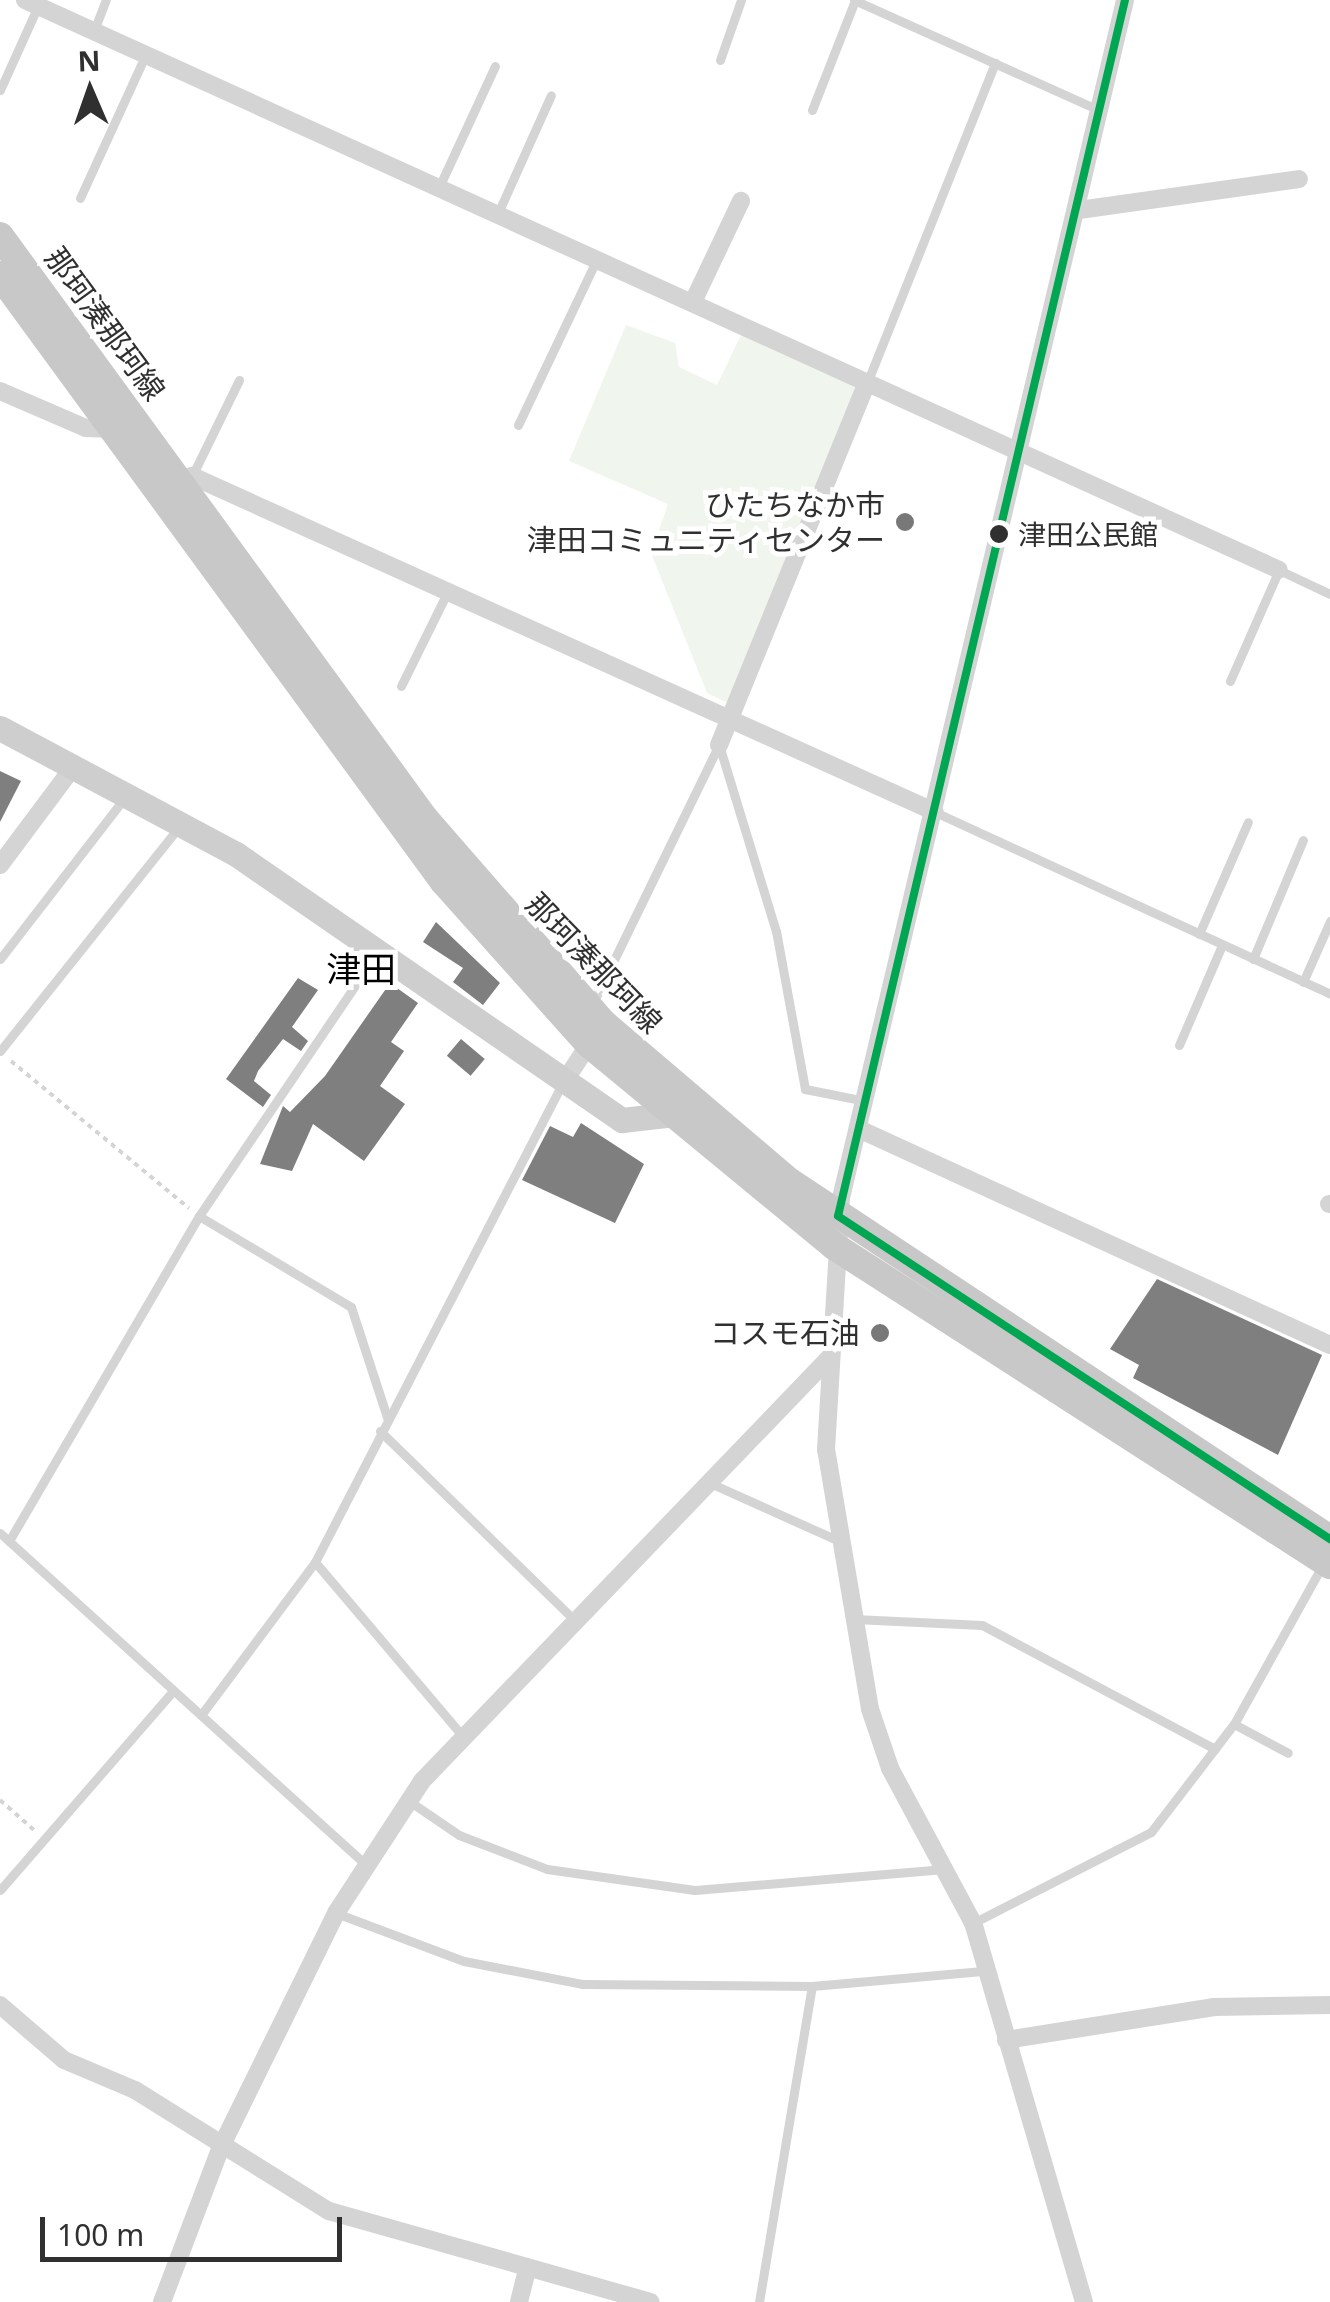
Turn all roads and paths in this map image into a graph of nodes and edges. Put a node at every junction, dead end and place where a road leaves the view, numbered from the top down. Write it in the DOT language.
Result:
graph roads {
  1 [pos="106,0"];
  2 [pos="741,0"];
  3 [pos="855,0"];
  4 [pos="1125,0"];
  5 [pos="32,3"];
  6 [pos="94,28"];
  7 [pos="146,54"];
  8 [pos="720,60"];
  9 [pos="995,64"];
  10 [pos="495,66"];
  11 [pos="0,90"];
  12 [pos="551,95"];
  13 [pos="812,110"];
  14 [pos="1100,110"];
  15 [pos="1299,178"];
  16 [pos="440,185"];
  17 [pos="80,198"];
  18 [pos="741,201"];
  19 [pos="1079,210"];
  20 [pos="498,213"];
  21 [pos="0,236"];
  22 [pos="596,261"];
  23 [pos="0,275"];
  24 [pos="693,302"];
  25 [pos="239,380"];
  26 [pos="867,384"];
  27 [pos="0,391"];
  28 [pos="518,426"];
  29 [pos="112,429"];
  30 [pos="1020,448"];
  31 [pos="185,478"];
  32 [pos="1278,570"];
  33 [pos="447,592"];
  34 [pos="1330,594"];
  35 [pos="1230,681"];
  36 [pos="401,686"];
  37 [pos="732,719"];
  38 [pos="0,728"];
  39 [pos="719,745"];
  40 [pos="74,766"];
  41 [pos="126,795"];
  42 [pos="935,812"];
  43 [pos="1248,822"];
  44 [pos="180,825"];
  45 [pos="1303,840"];
  46 [pos="0,865"];
  47 [pos="1330,921"];
  48 [pos="1199,934"];
  49 [pos="1222,945"];
  50 [pos="378,953"];
  51 [pos="0,959"];
  52 [pos="1253,959"];
  53 [pos="1303,982"];
  54 [pos="1330,994"];
  55 [pos="589,1009"];
  56 [pos="590,1044"];
  57 [pos="1179,1046"];
  58 [pos="2,1053"];
  59 [pos="564,1082"];
  60 [pos="868,1102"];
  61 [pos="666,1115"];
  62 [pos="861,1130"];
  63 [pos="199,1216"];
  64 [pos="838,1216"];
  65 [pos="834,1246"];
  66 [pos="1330,1345"];
  67 [pos="829,1358"];
  68 [pos="387,1418"];
  69 [pos="380,1431"];
  70 [pos="703,1480"];
  71 [pos="4,1537"];
  72 [pos="838,1540"];
  73 [pos="1329,1555"];
  74 [pos="315,1562"];
  75 [pos="572,1617"];
  76 [pos="850,1619"];
  77 [pos="171,1694"];
  78 [pos="201,1715"];
  79 [pos="1234,1724"];
  80 [pos="461,1734"];
  81 [pos="1216,1749"];
  82 [pos="1288,1754"];
  83 [pos="0,1800"];
  84 [pos="408,1801"];
  85 [pos="45,1839"];
  86 [pos="365,1864"];
  87 [pos="944,1869"];
  88 [pos="0,1890"];
  89 [pos="336,1913"];
  90 [pos="973,1923"];
  91 [pos="985,1971"];
  92 [pos="812,1986"];
  93 [pos="0,2005"];
  94 [pos="1330,2005"];
  95 [pos="1006,2040"];
  96 [pos="220,2150"];
  97 [pos="527,2269"];
  98 [pos="162,2302"];
  99 [pos="519,2302"];
  100 [pos="650,2302"];
  101 [pos="758,2302"];
  102 [pos="1084,2302"];
  1 -- 6 [label="lane"];
  2 -- 8 [label="lane"];
  3 -- 9 [label="lane"];
  3 -- 13 [label="lane"];
  4 -- 14 [label="street"];
  5 -- 6 [label="street"];
  5 -- 11 [label="lane"];
  6 -- 7 [label="street"];
  7 -- 16 [label="street"];
  7 -- 17 [label="lane"];
  9 -- 14 [label="lane"];
  9 -- 26 [label="lane"];
  10 -- 16 [label="lane"];
  12 -- 20 [label="lane"];
  14 -- 19 [label="street"];
  15 -- 19 [label="street"];
  16 -- 20 [label="street"];
  18 -- 24 [label="street"];
  19 -- 30 [label="street"];
  20 -- 22 [label="street"];
  21 -- 31 [label="main road, 那珂湊那珂線"];
  22 -- 24 [label="street"];
  22 -- 28 [label="lane"];
  23 -- 29 [label="main road, 那珂湊那珂線"];
  24 -- 26 [label="street"];
  25 -- 31 [label="lane"];
  26 -- 30 [label="street"];
  26 -- 37 [label="street"];
  27 -- 29 [label="street"];
  29 -- 56 [label="main road, 那珂湊那珂線"];
  30 -- 32 [label="street"];
  30 -- 42 [label="street"];
  31 -- 33 [label="street"];
  31 -- 55 [label="main road, 那珂湊那珂線"];
  32 -- 34 [label="lane"];
  32 -- 35 [label="lane"];
  33 -- 36 [label="lane"];
  33 -- 37 [label="street"];
  37 -- 39 [label="street"];
  37 -- 42 [label="street"];
  38 -- 40 [label="street"];
  39 -- 55 [label="lane"];
  39 -- 60 [label="lane"];
  40 -- 41 [label="street"];
  40 -- 46 [label="street"];
  41 -- 44 [label="street"];
  41 -- 51 [label="lane"];
  42 -- 48 [label="lane"];
  42 -- 60 [label="street"];
  43 -- 48 [label="lane"];
  44 -- 50 [label="street"];
  44 -- 58 [label="lane"];
  45 -- 52 [label="lane"];
  47 -- 53 [label="lane"];
  48 -- 49 [label="lane"];
  49 -- 52 [label="lane"];
  49 -- 57 [label="lane"];
  50 -- 59 [label="street"];
  50 -- 63 [label="lane"];
  52 -- 53 [label="lane"];
  53 -- 54 [label="lane"];
  55 -- 64 [label="main road, 那珂湊那珂線"];
  56 -- 59 [label="street"];
  56 -- 61 [label="main road, 那珂湊那珂線"];
  58 -- 63 [label="path"];
  59 -- 61 [label="street"];
  59 -- 68 [label="lane"];
  60 -- 62 [label="street"];
  61 -- 65 [label="main road, 那珂湊那珂線"];
  62 -- 64 [label="street"];
  62 -- 66 [label="street"];
  63 -- 68 [label="lane"];
  63 -- 71 [label="lane"];
  64 -- 65 [label="street"];
  64 -- 73 [label="main road, 那珂湊那珂線"];
  65 -- 67 [label="street"];
  65 -- 73 [label="main road, 那珂湊那珂線"];
  67 -- 70 [label="street"];
  67 -- 72 [label="street"];
  68 -- 69 [label="lane"];
  69 -- 74 [label="lane"];
  69 -- 75 [label="lane"];
  70 -- 72 [label="lane"];
  70 -- 75 [label="street"];
  71 -- 77 [label="lane"];
  72 -- 76 [label="street"];
  73 -- 79 [label="lane"];
  74 -- 78 [label="lane"];
  74 -- 80 [label="lane"];
  75 -- 80 [label="street"];
  76 -- 81 [label="lane"];
  76 -- 87 [label="street"];
  77 -- 78 [label="lane"];
  77 -- 85 [label="lane"];
  78 -- 86 [label="lane"];
  79 -- 81 [label="lane"];
  79 -- 82 [label="lane"];
  80 -- 84 [label="street"];
  81 -- 90 [label="lane"];
  83 -- 85 [label="path"];
  84 -- 86 [label="street"];
  84 -- 87 [label="lane"];
  85 -- 88 [label="lane"];
  86 -- 89 [label="street"];
  87 -- 90 [label="street"];
  89 -- 92 [label="lane"];
  89 -- 96 [label="street"];
  90 -- 91 [label="street"];
  91 -- 92 [label="lane"];
  91 -- 95 [label="street"];
  92 -- 101 [label="lane"];
  93 -- 96 [label="street"];
  94 -- 95 [label="street"];
  95 -- 102 [label="street"];
  96 -- 97 [label="street"];
  96 -- 98 [label="street"];
  97 -- 99 [label="street"];
  97 -- 100 [label="street"];
}
